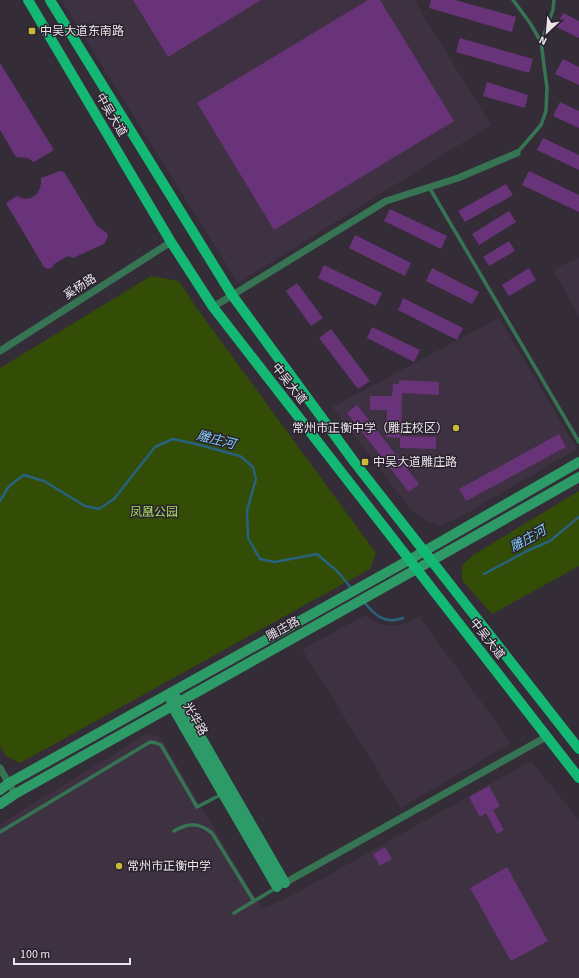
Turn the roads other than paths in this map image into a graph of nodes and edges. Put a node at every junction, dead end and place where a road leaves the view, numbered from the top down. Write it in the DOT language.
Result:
graph roads {
  1 [pos="28,0"];
  2 [pos="50,0"];
  3 [pos="513,0"];
  4 [pos="554,0"];
  5 [pos="541,42"];
  6 [pos="517,153"];
  7 [pos="429,187"];
  8 [pos="171,242"];
  9 [pos="232,296"];
  10 [pos="213,307"];
  11 [pos="0,350"];
  12 [pos="579,442"];
  13 [pos="579,462"];
  14 [pos="579,477"];
  15 [pos="423,550"];
  16 [pos="409,560"];
  17 [pos="431,561"];
  18 [pos="416,570"];
  19 [pos="170,693"];
  20 [pos="176,704"];
  21 [pos="546,736"];
  22 [pos="579,749"];
  23 [pos="0,768"];
  24 [pos="579,778"];
  25 [pos="9,783"];
  26 [pos="0,790"];
  27 [pos="223,793"];
  28 [pos="15,794"];
  29 [pos="0,804"];
  30 [pos="174,831"];
  31 [pos="0,832"];
  32 [pos="281,885"];
  33 [pos="254,901"];
  34 [pos="234,913"];
  1 -- 8 [label="main road, 中吴大道"];
  2 -- 9 [label="main road, 中吴大道"];
  3 -- 5 [label="lane"];
  4 -- 5 [label="lane"];
  5 -- 6 [label="lane"];
  6 -- 7 [label="street"];
  7 -- 9 [label="street"];
  7 -- 12 [label="lane"];
  8 -- 10 [label="main road, 中吴大道"];
  8 -- 11 [label="street, 奚杨路"];
  9 -- 10 [label="street"];
  9 -- 15 [label="main road, 中吴大道"];
  10 -- 16 [label="main road, 中吴大道"];
  13 -- 15 [label="main road, 雕庄路"];
  14 -- 17 [label="main road, 雕庄路"];
  15 -- 16 [label="main road, 雕庄路"];
  15 -- 17 [label="main road, 中吴大道"];
  16 -- 18 [label="main road, 中吴大道"];
  16 -- 19 [label="main road, 雕庄路"];
  17 -- 18 [label="main road, 雕庄路"];
  17 -- 22 [label="main road, 中吴大道"];
  18 -- 20 [label="main road, 雕庄路"];
  18 -- 21 [label="main road, 中吴大道"];
  19 -- 20 [label="main road, 光华路"];
  19 -- 25 [label="main road, 雕庄路"];
  20 -- 27 [label="main road, 光华路"];
  20 -- 28 [label="main road, 雕庄路"];
  20 -- 32 [label="main road, 光华路"];
  21 -- 24 [label="main road, 中吴大道"];
  21 -- 32 [label="street"];
  23 -- 25 [label="street"];
  25 -- 26 [label="main road, 雕庄路"];
  25 -- 28 [label="street"];
  27 -- 31 [label="lane"];
  27 -- 32 [label="main road, 光华路"];
  28 -- 29 [label="main road, 雕庄路"];
  30 -- 33 [label="lane"];
  32 -- 33 [label="lane"];
  33 -- 34 [label="lane"];
}
